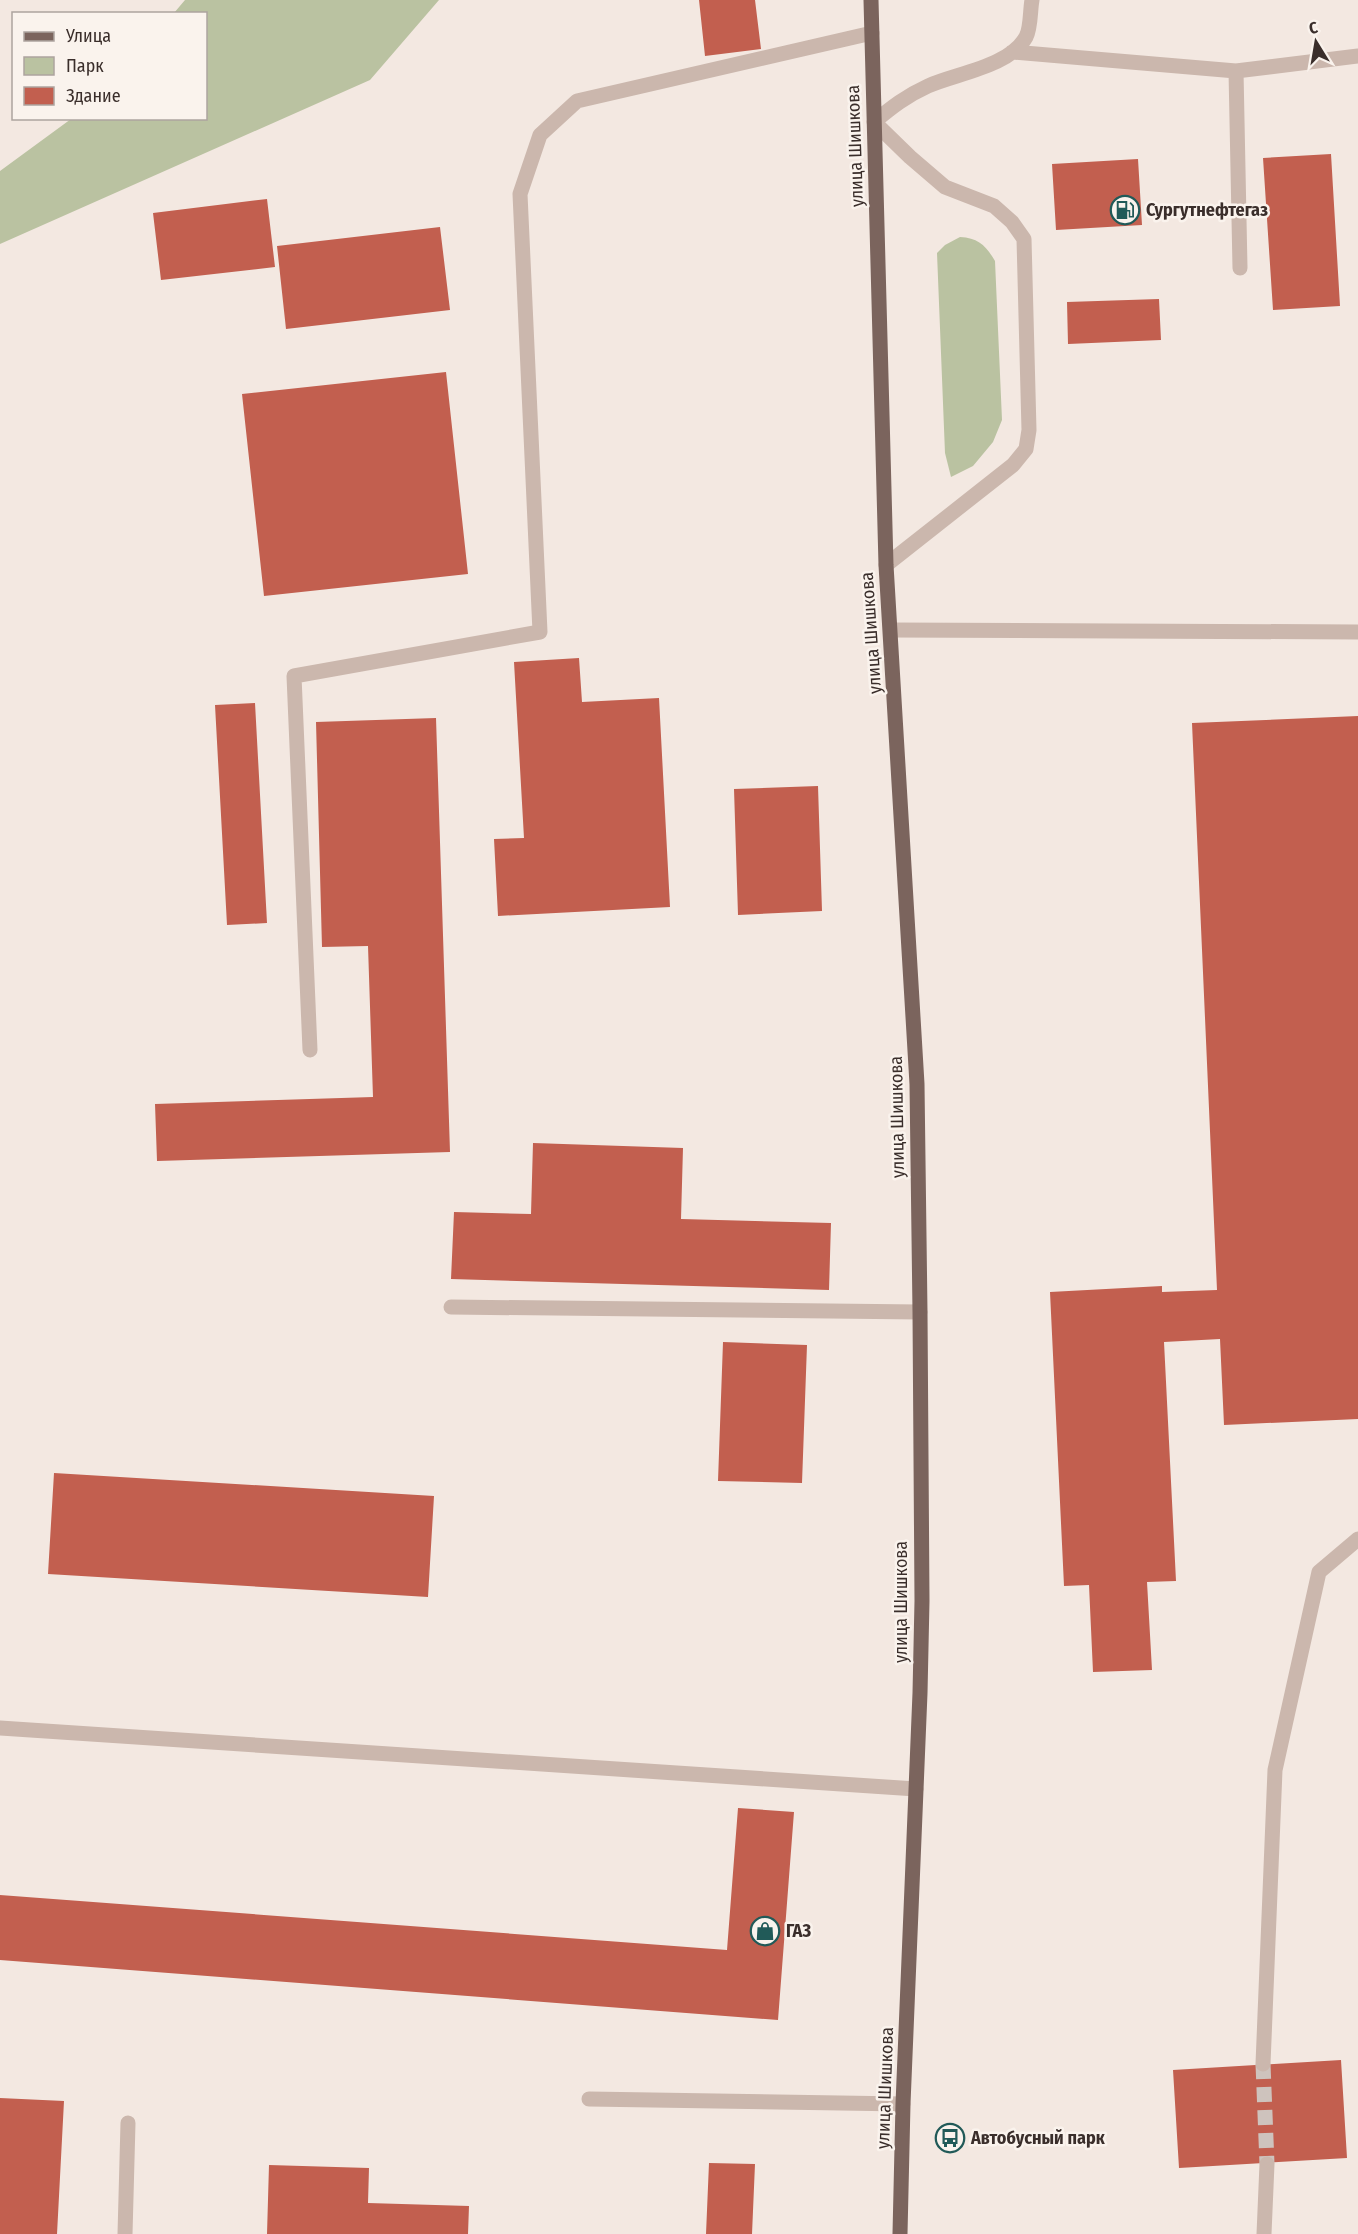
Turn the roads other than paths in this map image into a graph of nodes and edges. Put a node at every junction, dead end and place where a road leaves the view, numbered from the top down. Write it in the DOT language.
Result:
graph roads {
  1 [pos="871,0"];
  2 [pos="1032,0"];
  3 [pos="872,33"];
  4 [pos="1012,52"];
  5 [pos="1358,56"];
  6 [pos="1236,71"];
  7 [pos="874,122"];
  8 [pos="1240,268"];
  9 [pos="886,565"];
  10 [pos="891,630"];
  11 [pos="1358,632"];
  12 [pos="310,1050"];
  13 [pos="451,1307"];
  14 [pos="920,1312"];
  15 [pos="1358,1539"];
  16 [pos="0,1728"];
  17 [pos="916,1789"];
  18 [pos="1263,2064"];
  19 [pos="589,2099"];
  20 [pos="903,2104"];
  21 [pos="128,2123"];
  22 [pos="1267,2164"];
  23 [pos="125,2234"];
  24 [pos="900,2234"];
  25 [pos="1264,2234"];
  1 -- 3 [label="main road, улица Шишкова"];
  2 -- 4 [label="lane"];
  3 -- 7 [label="main road, улица Шишкова"];
  3 -- 12 [label="lane"];
  4 -- 6 [label="lane"];
  4 -- 7 [label="lane"];
  5 -- 6 [label="lane"];
  6 -- 8 [label="lane"];
  7 -- 9 [label="main road, улица Шишкова"];
  7 -- 9 [label="lane"];
  9 -- 10 [label="main road, улица Шишкова"];
  10 -- 11 [label="lane"];
  10 -- 14 [label="main road, улица Шишкова"];
  13 -- 14 [label="lane"];
  14 -- 17 [label="main road, улица Шишкова"];
  15 -- 18 [label="lane"];
  16 -- 17 [label="lane"];
  17 -- 20 [label="main road, улица Шишкова"];
  19 -- 20 [label="lane"];
  20 -- 24 [label="main road, улица Шишкова"];
  21 -- 23 [label="lane"];
  22 -- 25 [label="lane"];
}
